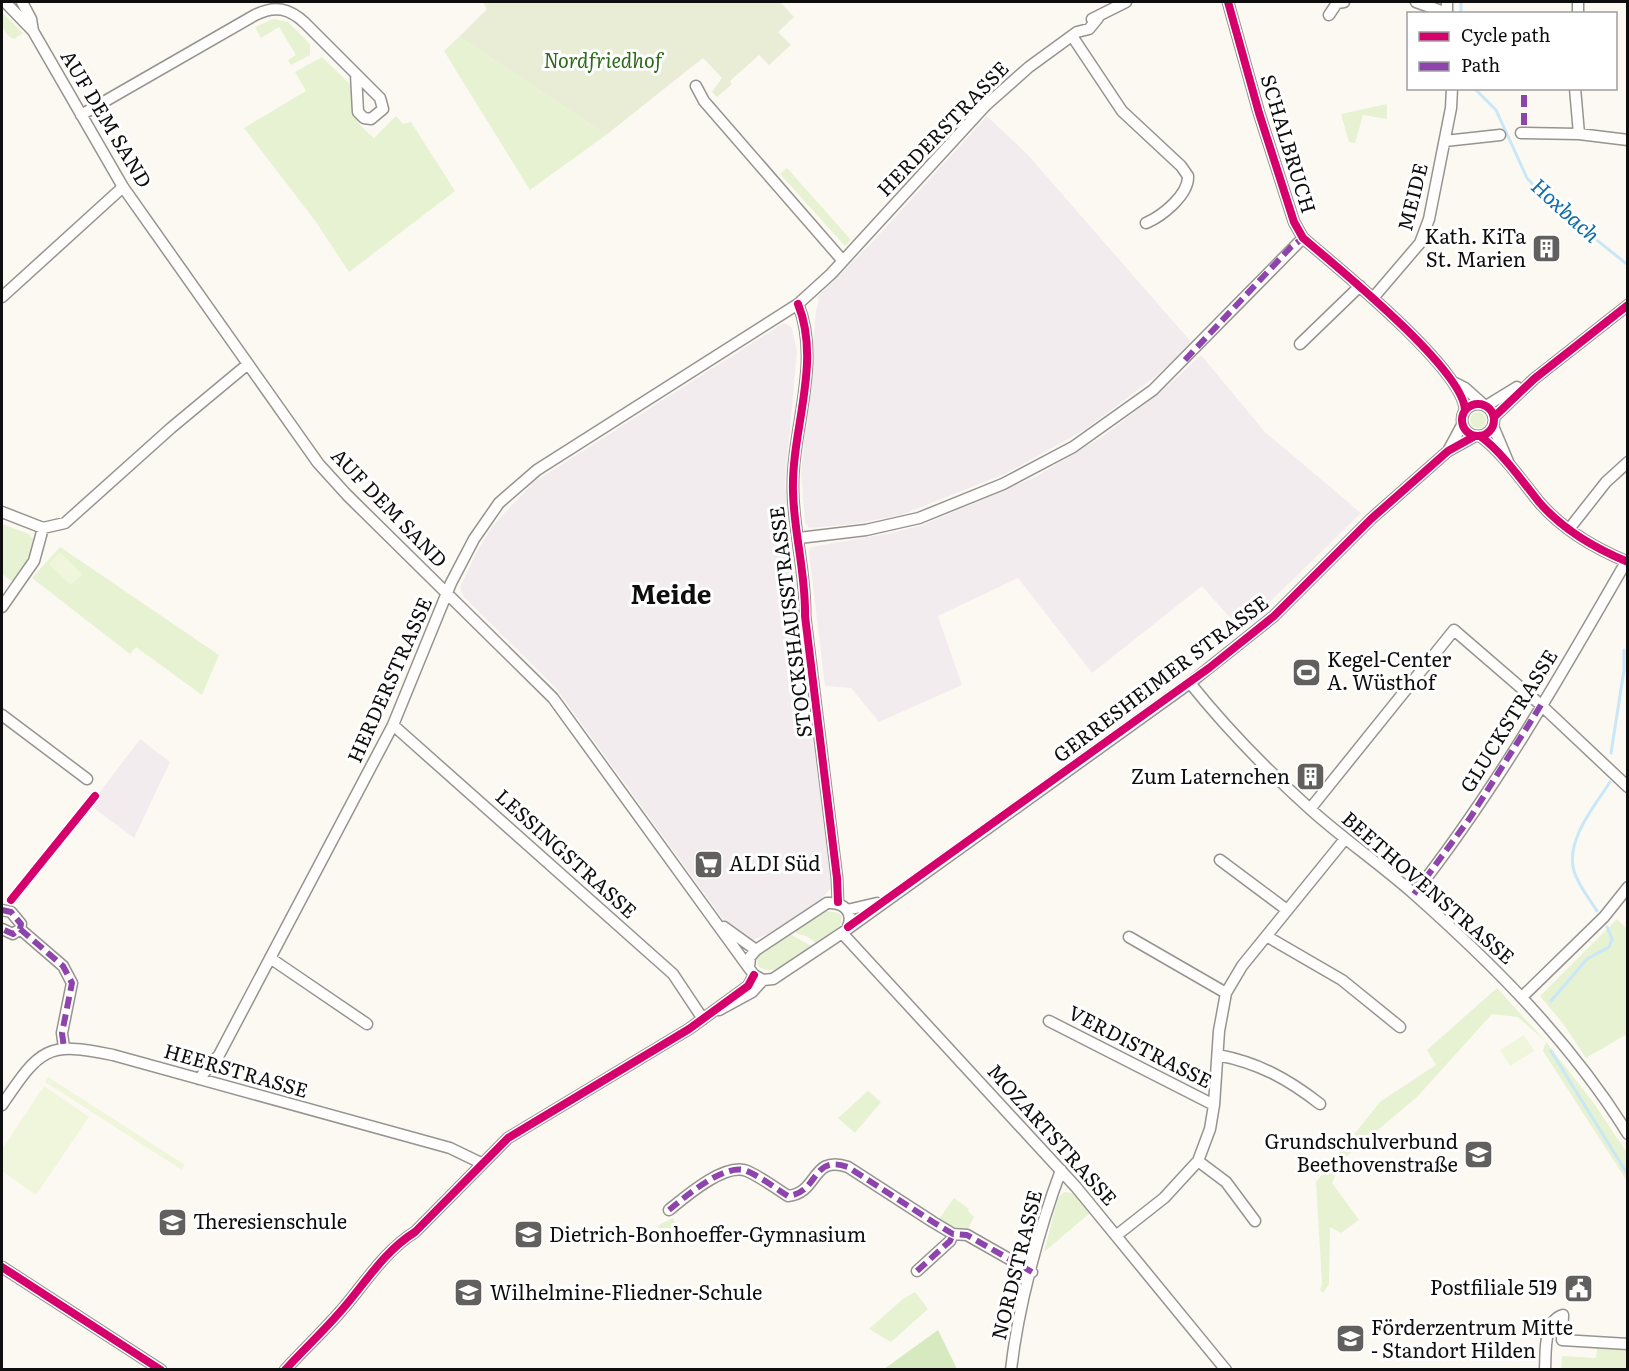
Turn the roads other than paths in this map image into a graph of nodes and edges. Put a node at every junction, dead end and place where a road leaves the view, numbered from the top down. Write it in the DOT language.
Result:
graph roads {
  1 [pos="5,2"];
  2 [pos="22,2"];
  3 [pos="1126,2"];
  4 [pos="1228,2"];
  5 [pos="1344,2"];
  6 [pos="1416,2"];
  7 [pos="1447,9"];
  8 [pos="1329,15"];
  9 [pos="33,31"];
  10 [pos="1074,34"];
  11 [pos="356,74"];
  12 [pos="696,86"];
  13 [pos="1452,90"];
  14 [pos="1575,90"];
  15 [pos="81,115"];
  16 [pos="1521,133"];
  17 [pos="1578,134"];
  18 [pos="1500,135"];
  19 [pos="1628,140"];
  20 [pos="1445,141"];
  21 [pos="123,188"];
  22 [pos="1146,223"];
  23 [pos="1303,238"];
  24 [pos="843,261"];
  25 [pos="1360,286"];
  26 [pos="2,297"];
  27 [pos="1373,297"];
  28 [pos="798,304"];
  29 [pos="1628,305"];
  30 [pos="1300,344"];
  31 [pos="248,364"];
  32 [pos="1533,379"];
  33 [pos="1455,383"];
  34 [pos="1485,406"];
  35 [pos="1466,410"];
  36 [pos="1493,421"];
  37 [pos="1462,425"];
  38 [pos="1477,436"];
  39 [pos="1448,451"];
  40 [pos="1628,462"];
  41 [pos="1510,465"];
  42 [pos="2,512"];
  43 [pos="43,528"];
  44 [pos="1569,530"];
  45 [pos="799,538"];
  46 [pos="1627,562"];
  47 [pos="448,594"];
  48 [pos="2,607"];
  49 [pos="1190,683"];
  50 [pos="1540,705"];
  51 [pos="2,715"];
  52 [pos="393,725"];
  53 [pos="87,779"];
  54 [pos="1628,787"];
  55 [pos="1310,809"];
  56 [pos="1345,839"];
  57 [pos="1220,860"];
  58 [pos="1628,887"];
  59 [pos="1414,894"];
  60 [pos="884,901"];
  61 [pos="838,902"];
  62 [pos="847,909"];
  63 [pos="2,910"];
  64 [pos="1287,910"];
  65 [pos="717,921"];
  66 [pos="2,929"];
  67 [pos="20,929"];
  68 [pos="845,930"];
  69 [pos="1129,937"];
  70 [pos="1268,937"];
  71 [pos="756,950"];
  72 [pos="270,958"];
  73 [pos="755,974"];
  74 [pos="1226,993"];
  75 [pos="1522,997"];
  76 [pos="707,1017"];
  77 [pos="1050,1021"];
  78 [pos="367,1024"];
  79 [pos="1400,1027"];
  80 [pos="63,1048"];
  81 [pos="219,1055"];
  82 [pos="1218,1055"];
  83 [pos="199,1079"];
  84 [pos="212,1083"];
  85 [pos="1320,1104"];
  86 [pos="2,1105"];
  87 [pos="1214,1105"];
  88 [pos="1628,1134"];
  89 [pos="1198,1161"];
  90 [pos="481,1163"];
  91 [pos="1061,1170"];
  92 [pos="669,1210"];
  93 [pos="1255,1221"];
  94 [pos="953,1234"];
  95 [pos="1117,1235"];
  96 [pos="2,1267"];
  97 [pos="917,1271"];
  98 [pos="1032,1272"];
  99 [pos="1628,1344"];
  100 [pos="161,1370"];
  101 [pos="285,1370"];
  102 [pos="1011,1370"];
  103 [pos="1226,1370"];
  104 [pos="1545,1370"];
  1 -- 9 [label="street, AUF DEM SAND"];
  2 -- 9 [label="street, AUF DEM SAND"];
  3 -- 10 [label="street, HERDERSTRASSE"];
  4 -- 23 [label="street, SCHALBRUCH"];
  5 -- 8 [label="street"];
  6 -- 7 [label="street"];
  9 -- 15 [label="street, AUF DEM SAND"];
  10 -- 22 [label="street"];
  10 -- 24 [label="street, HERDERSTRASSE"];
  11 -- 15 [label="street"];
  12 -- 24 [label="street"];
  13 -- 20 [label="street, MEIDE"];
  14 -- 17 [label="street"];
  15 -- 21 [label="street, AUF DEM SAND"];
  16 -- 17 [label="street"];
  17 -- 19 [label="street"];
  18 -- 20 [label="street"];
  20 -- 27 [label="street, MEIDE"];
  21 -- 26 [label="street"];
  21 -- 31 [label="street, AUF DEM SAND"];
  23 -- 25 [label="street, SCHALBRUCH"];
  23 -- 45 [label="street"];
  24 -- 28 [label="street, HERDERSTRASSE"];
  25 -- 27 [label="street, SCHALBRUCH"];
  25 -- 30 [label="street"];
  27 -- 33 [label="street, SCHALBRUCH"];
  28 -- 45 [label="street, STOCKSHAUSSTRASSE"];
  28 -- 47 [label="street, HERDERSTRASSE"];
  29 -- 32 [label="street"];
  31 -- 43 [label="street"];
  31 -- 47 [label="street, AUF DEM SAND"];
  32 -- 34 [label="street"];
  32 -- 36 [label="street"];
  33 -- 34 [label="street, SCHALBRUCH"];
  33 -- 35 [label="street, SCHALBRUCH"];
  34 -- 35 [label="street"];
  34 -- 36 [label="street"];
  35 -- 37 [label="street"];
  36 -- 38 [label="street"];
  36 -- 41 [label="street"];
  37 -- 38 [label="street"];
  37 -- 39 [label="street, GERRESHEIMER STRASSE"];
  38 -- 39 [label="street, GERRESHEIMER STRASSE"];
  38 -- 41 [label="street"];
  39 -- 49 [label="street, GERRESHEIMER STRASSE"];
  40 -- 44 [label="street"];
  41 -- 44 [label="street"];
  42 -- 43 [label="street"];
  43 -- 48 [label="street"];
  44 -- 46 [label="street"];
  45 -- 61 [label="street, STOCKSHAUSSTRASSE"];
  46 -- 50 [label="street, GLUCKSTRASSE"];
  47 -- 52 [label="street, HERDERSTRASSE"];
  47 -- 65 [label="street, AUF DEM SAND"];
  49 -- 55 [label="street, BEETHOVENSTRASSE"];
  49 -- 60 [label="street, GERRESHEIMER STRASSE"];
  50 -- 54 [label="street"];
  50 -- 55 [label="street"];
  50 -- 59 [label="street, GLUCKSTRASSE"];
  51 -- 53 [label="street"];
  52 -- 72 [label="street, HERDERSTRASSE"];
  52 -- 76 [label="street, LESSINGSTRASSE"];
  55 -- 56 [label="street, BEETHOVENSTRASSE"];
  56 -- 59 [label="street, BEETHOVENSTRASSE"];
  56 -- 64 [label="street, VERDISTRASSE"];
  57 -- 64 [label="street"];
  58 -- 75 [label="street"];
  59 -- 75 [label="street, BEETHOVENSTRASSE"];
  60 -- 62 [label="street, GERRESHEIMER STRASSE"];
  60 -- 68 [label="street, GERRESHEIMER STRASSE"];
  61 -- 62 [label="street"];
  61 -- 71 [label="street"];
  62 -- 68 [label="street"];
  63 -- 67 [label="street"];
  64 -- 70 [label="street, VERDISTRASSE"];
  65 -- 71 [label="street, AUF DEM SAND"];
  65 -- 73 [label="street, AUF DEM SAND"];
  66 -- 67 [label="street"];
  67 -- 80 [label="street"];
  68 -- 73 [label="street, GERRESHEIMER STRASSE"];
  68 -- 91 [label="street, MOZARTSTRASSE"];
  69 -- 74 [label="street"];
  70 -- 74 [label="street, VERDISTRASSE"];
  70 -- 79 [label="street"];
  71 -- 73 [label="street, GERRESHEIMER STRASSE"];
  72 -- 78 [label="street"];
  72 -- 81 [label="street, HERDERSTRASSE"];
  73 -- 76 [label="street, GERRESHEIMER STRASSE"];
  74 -- 82 [label="street, VERDISTRASSE"];
  75 -- 88 [label="street, BEETHOVENSTRASSE"];
  76 -- 90 [label="street, GERRESHEIMER STRASSE"];
  77 -- 87 [label="street, VERDISTRASSE"];
  80 -- 83 [label="street, HEERSTRASSE"];
  80 -- 86 [label="street, HEERSTRASSE"];
  81 -- 83 [label="street, HERDERSTRASSE"];
  81 -- 84 [label="street, HERDERSTRASSE"];
  82 -- 85 [label="street, VERDISTRASSE"];
  82 -- 87 [label="street, VERDISTRASSE"];
  83 -- 84 [label="street, HEERSTRASSE"];
  84 -- 90 [label="street, HEERSTRASSE"];
  87 -- 89 [label="street, VERDISTRASSE"];
  89 -- 93 [label="street"];
  89 -- 95 [label="street, VERDISTRASSE"];
  90 -- 101 [label="street, GERRESHEIMER STRASSE"];
  91 -- 95 [label="street, MOZARTSTRASSE"];
  91 -- 98 [label="street, NORDSTRASSE"];
  92 -- 94 [label="street"];
  94 -- 97 [label="street"];
  94 -- 98 [label="street"];
  95 -- 103 [label="street, MOZARTSTRASSE"];
  96 -- 100 [label="street"];
  98 -- 102 [label="street, NORDSTRASSE"];
  99 -- 104 [label="street"];
}
